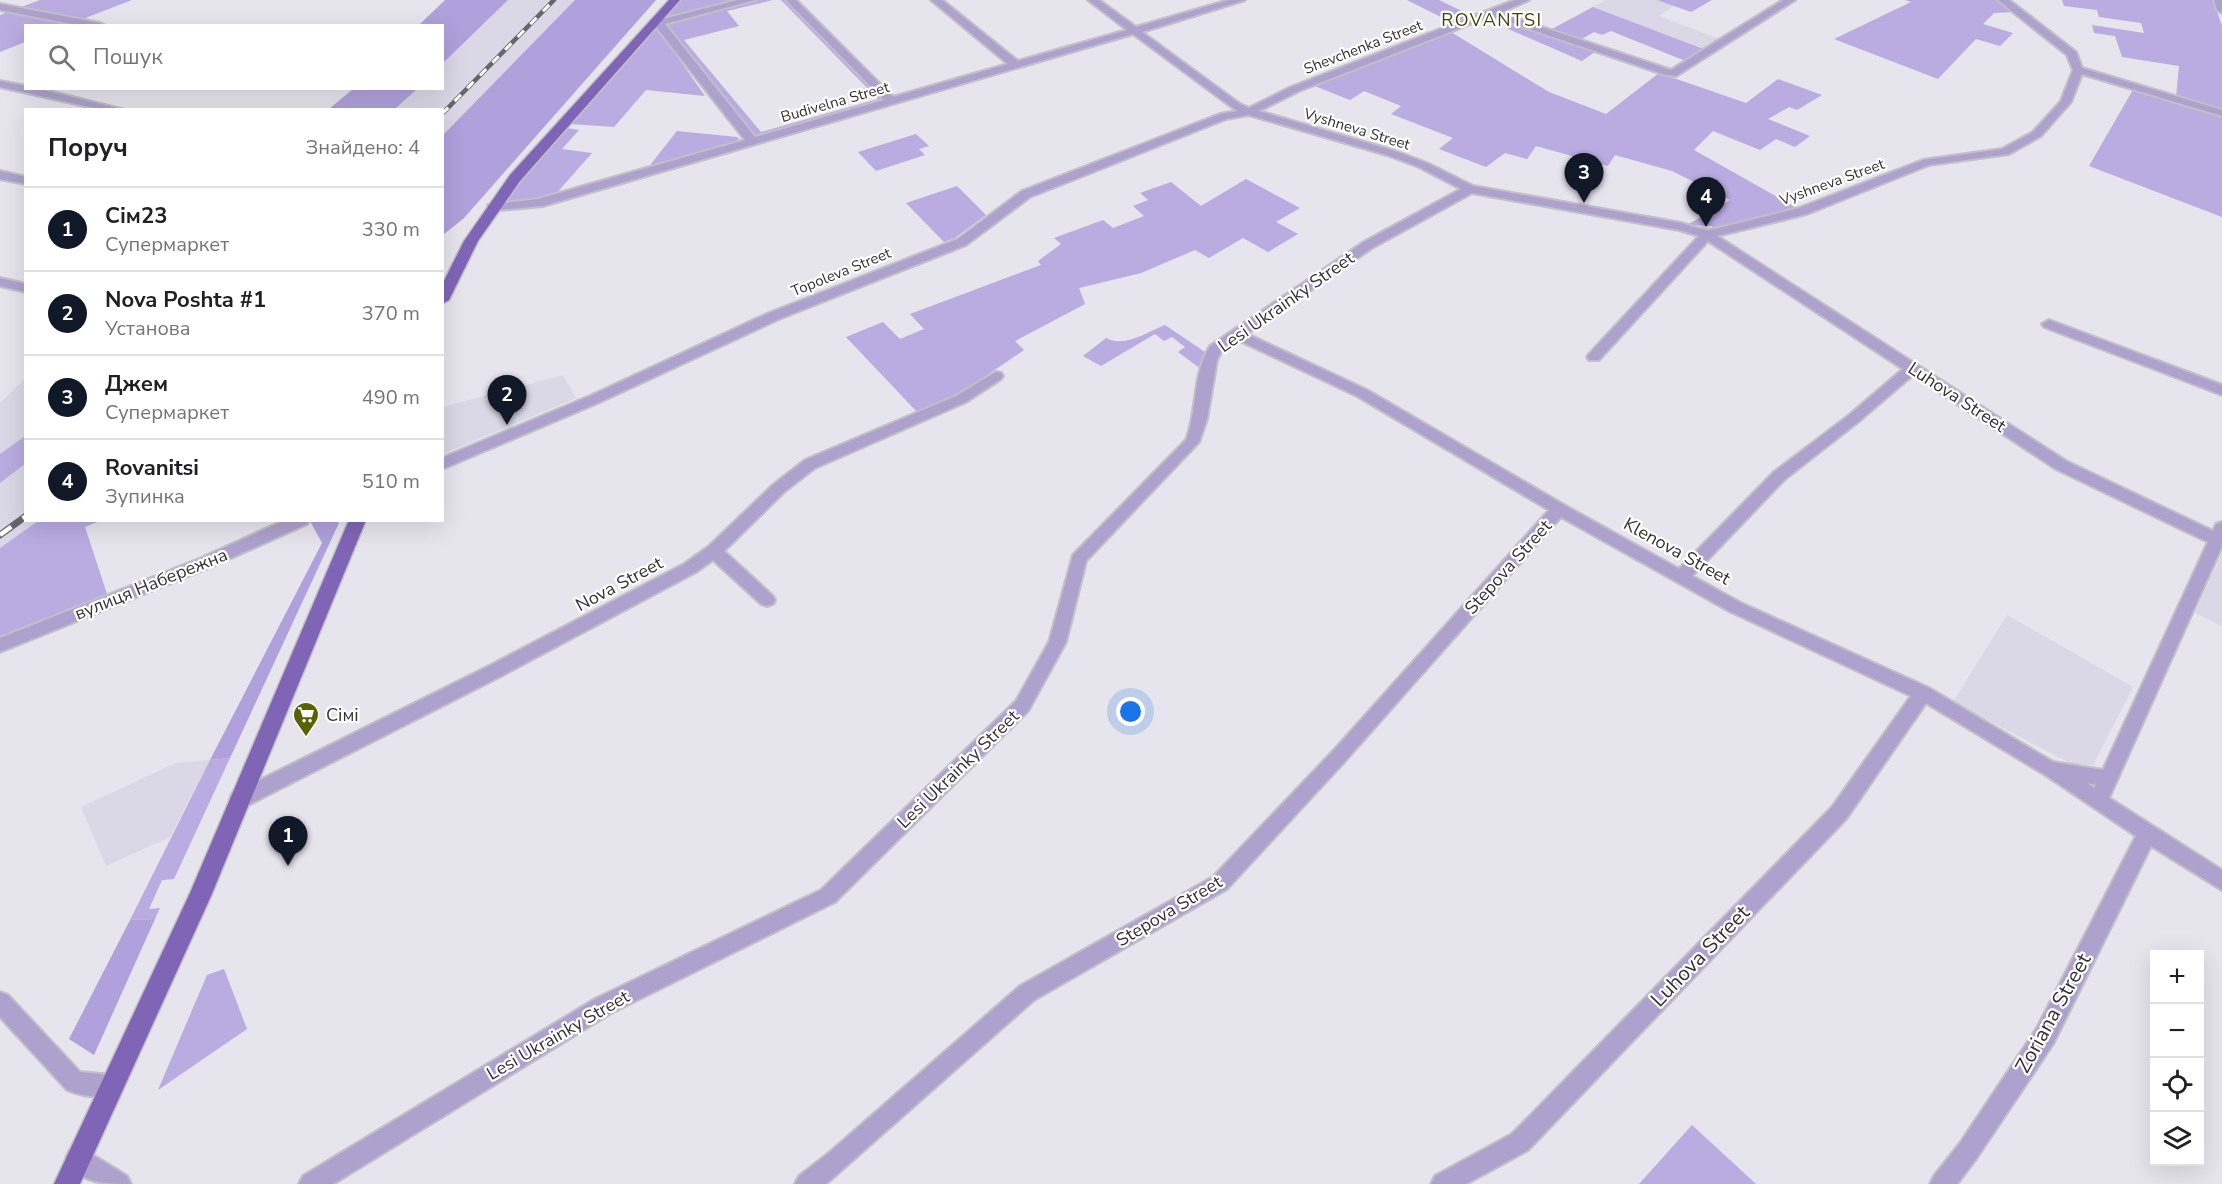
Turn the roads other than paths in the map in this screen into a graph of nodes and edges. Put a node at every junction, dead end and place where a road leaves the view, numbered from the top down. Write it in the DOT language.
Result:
graph roads {
  1 [pos="675,0"];
  2 [pos="750,0"];
  3 [pos="791,0"];
  4 [pos="936,0"];
  5 [pos="1093,0"];
  6 [pos="1240,0"];
  7 [pos="1524,0"];
  8 [pos="1790,0"];
  9 [pos="2002,0"];
  10 [pos="2219,0"];
  11 [pos="0,7"];
  12 [pos="2222,10"];
  13 [pos="1491,13"];
  14 [pos="89,24"];
  15 [pos="655,25"];
  16 [pos="1134,31"];
  17 [pos="1016,65"];
  18 [pos="2078,70"];
  19 [pos="0,84"];
  20 [pos="24,89"];
  21 [pos="28,90"];
  22 [pos="891,101"];
  23 [pos="111,108"];
  24 [pos="1249,112"];
  25 [pos="2222,113"];
  26 [pos="753,141"];
  27 [pos="0,176"];
  28 [pos="24,181"];
  29 [pos="1470,189"];
  30 [pos="492,208"];
  31 [pos="1707,235"];
  32 [pos="0,282"];
  33 [pos="24,288"];
  34 [pos="444,296"];
  35 [pos="2049,324"];
  36 [pos="1236,334"];
  37 [pos="1594,357"];
  38 [pos="1912,368"];
  39 [pos="996,376"];
  40 [pos="2222,390"];
  41 [pos="444,463"];
  42 [pos="1559,509"];
  43 [pos="296,522"];
  44 [pos="358,522"];
  45 [pos="2219,534"];
  46 [pos="714,551"];
  47 [pos="1682,576"];
  48 [pos="767,600"];
  49 [pos="0,645"];
  50 [pos="1923,693"];
  51 [pos="2049,769"];
  52 [pos="2108,779"];
  53 [pos="240,800"];
  54 [pos="2098,801"];
  55 [pos="2148,833"];
  56 [pos="2222,881"];
  57 [pos="0,1002"];
  58 [pos="111,1086"];
  59 [pos="78,1158"];
  60 [pos="67,1184"];
  61 [pos="119,1184"];
  62 [pos="311,1184"];
  63 [pos="807,1184"];
  64 [pos="1443,1184"];
  65 [pos="1942,1184"];
  1 -- 15 [label="main road"];
  2 -- 15 [label="street"];
  3 -- 22 [label="street"];
  4 -- 17 [label="street"];
  5 -- 16 [label="street"];
  6 -- 16 [label="street, Budivelna Street"];
  7 -- 13 [label="street, Shevchenka Street"];
  8 -- 13 [label="street"];
  9 -- 18 [label="street"];
  10 -- 12 [label="street"];
  11 -- 14 [label="street"];
  13 -- 24 [label="street, Shevchenka Street"];
  15 -- 26 [label="street"];
  15 -- 30 [label="main road"];
  16 -- 17 [label="street, Budivelna Street"];
  16 -- 24 [label="street, Vyshneva Street"];
  17 -- 22 [label="street, Budivelna Street"];
  18 -- 25 [label="street"];
  18 -- 31 [label="street, Vyshneva Street"];
  19 -- 20 [label="street"];
  21 -- 23 [label="street"];
  22 -- 26 [label="street, Budivelna Street"];
  24 -- 29 [label="street, Vyshneva Street"];
  24 -- 41 [label="street, Topoleva Street"];
  26 -- 30 [label="street, Budivelna Street"];
  27 -- 28 [label="street"];
  29 -- 31 [label="street, Vyshneva Street"];
  29 -- 36 [label="street, Lesi Ukrainky Street"];
  30 -- 34 [label="main road"];
  31 -- 37 [label="street"];
  31 -- 38 [label="street, Luhova Street"];
  32 -- 33 [label="street"];
  35 -- 40 [label="street"];
  36 -- 42 [label="street, Klenova Street"];
  36 -- 62 [label="street, Lesi Ukrainky Street"];
  38 -- 45 [label="street, Luhova Street"];
  38 -- 47 [label="street"];
  39 -- 46 [label="street, Nova Street"];
  42 -- 47 [label="street, Klenova Street"];
  42 -- 63 [label="street, Stepova Street"];
  43 -- 49 [label="street, вулиця Набережна"];
  44 -- 53 [label="main road"];
  45 -- 52 [label="street, Luhova Street"];
  46 -- 48 [label="street"];
  46 -- 53 [label="street, Nova Street"];
  47 -- 50 [label="street, Klenova Street"];
  50 -- 51 [label="street, Klenova Street"];
  50 -- 64 [label="street, Luhova Street"];
  51 -- 52 [label="street, Klenova Street"];
  51 -- 54 [label="street"];
  52 -- 54 [label="street, Luhova Street"];
  53 -- 58 [label="main road"];
  54 -- 55 [label="street"];
  55 -- 56 [label="street"];
  55 -- 65 [label="street, Zoriana Street"];
  57 -- 58 [label="street"];
  58 -- 59 [label="main road"];
  59 -- 60 [label="main road"];
  59 -- 61 [label="street"];
}
